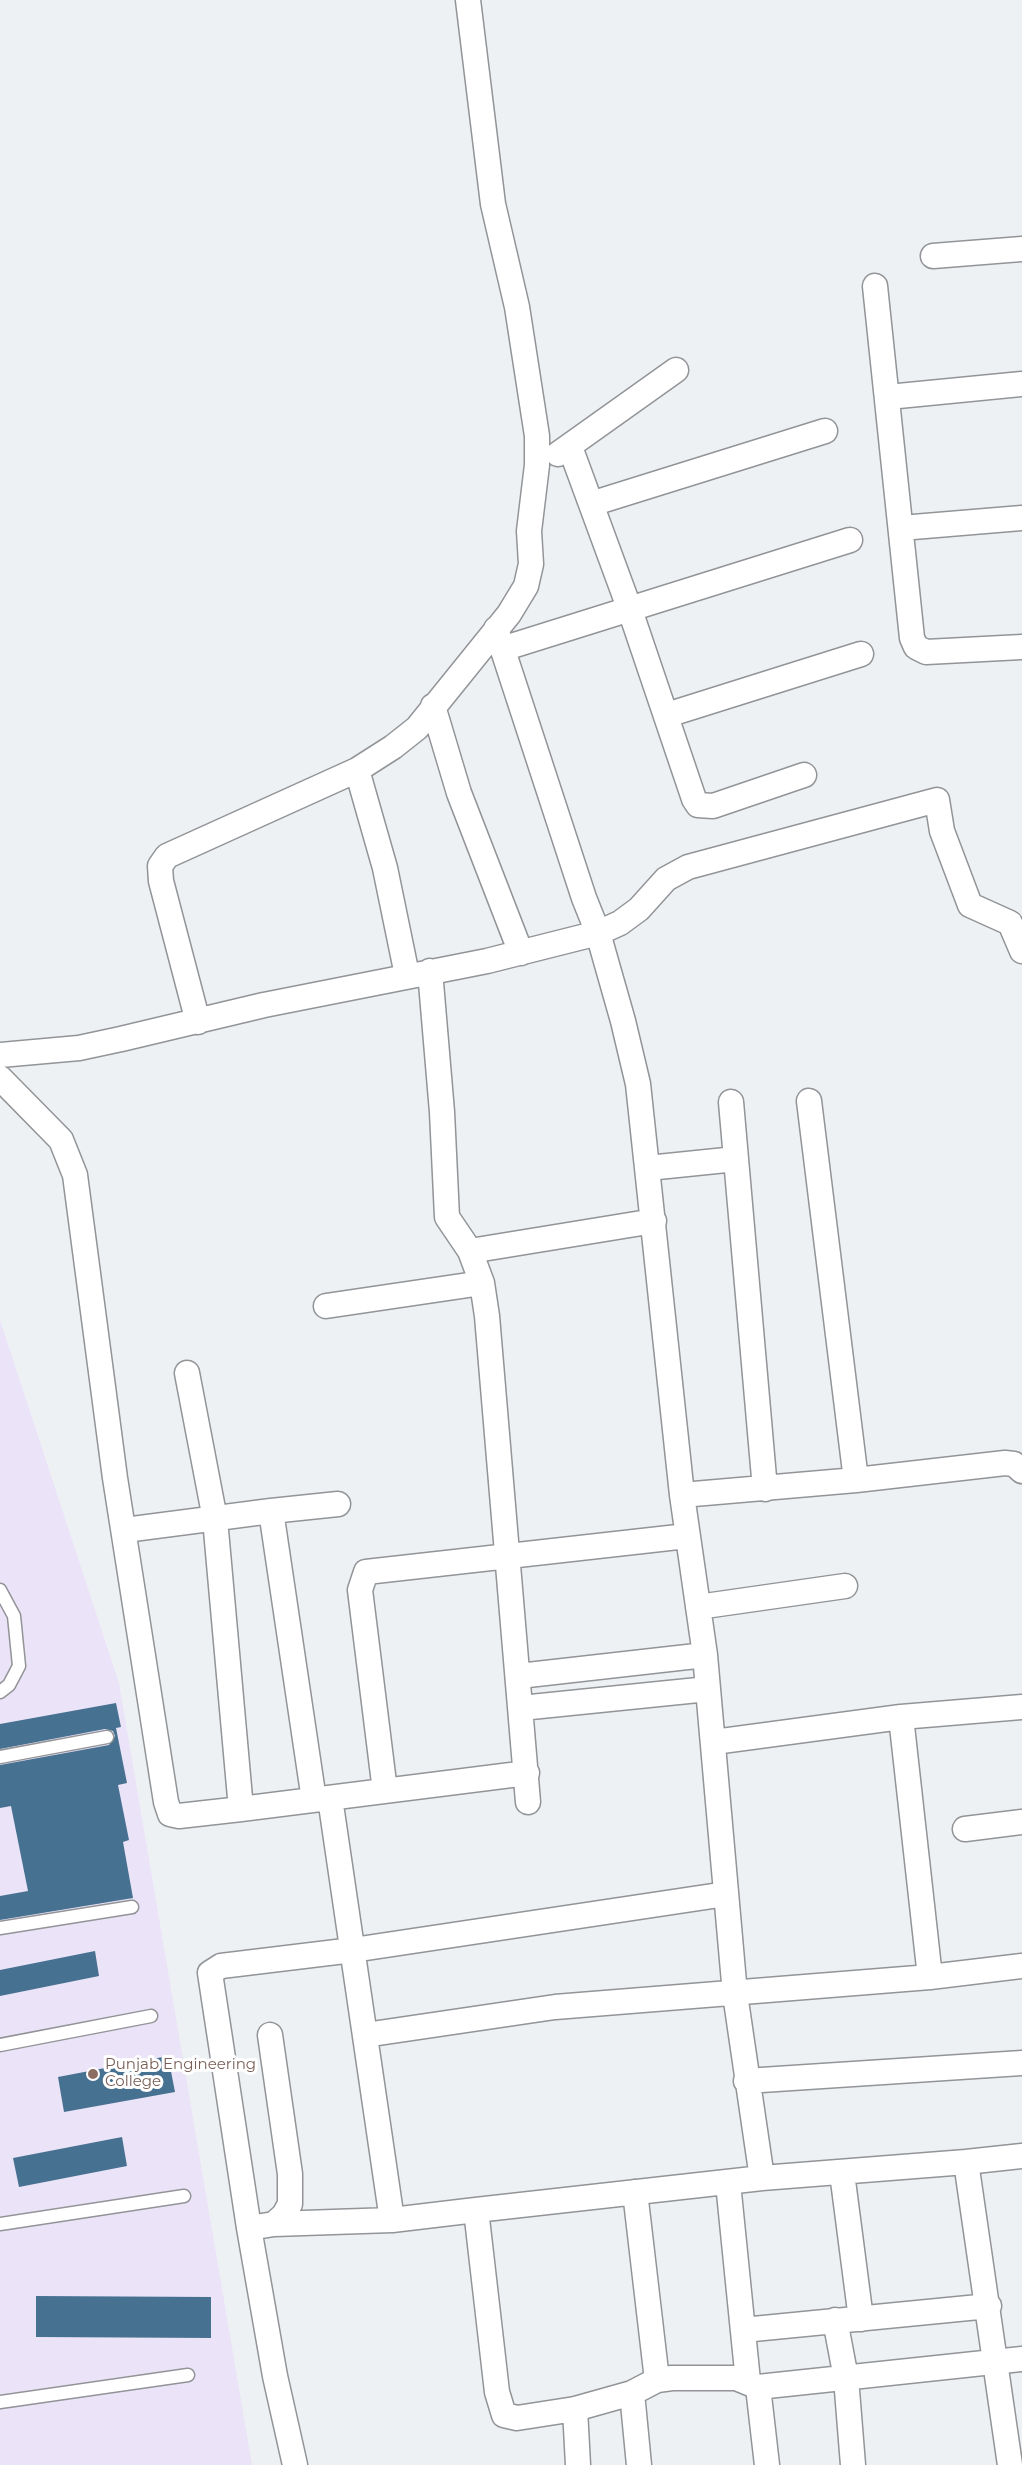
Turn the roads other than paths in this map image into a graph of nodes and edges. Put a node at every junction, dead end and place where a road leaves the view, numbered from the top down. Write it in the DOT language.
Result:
graph roads {
  1 [pos="468,0"];
  2 [pos="1022,249"];
  3 [pos="933,256"];
  4 [pos="875,286"];
  5 [pos="676,370"];
  6 [pos="1022,384"];
  7 [pos="888,398"];
  8 [pos="825,431"];
  9 [pos="570,447"];
  10 [pos="537,465"];
  11 [pos="591,504"];
  12 [pos="1022,518"];
  13 [pos="901,528"];
  14 [pos="850,540"];
  15 [pos="630,610"];
  16 [pos="499,639"];
  17 [pos="1022,647"];
  18 [pos="861,654"];
  19 [pos="433,706"];
  20 [pos="667,715"];
  21 [pos="357,770"];
  22 [pos="804,775"];
  23 [pos="598,933"];
  24 [pos="1022,951"];
  25 [pos="521,953"];
  26 [pos="418,973"];
  27 [pos="198,1022"];
  28 [pos="0,1055"];
  29 [pos="0,1078"];
  30 [pos="809,1101"];
  31 [pos="731,1102"];
  32 [pos="736,1159"];
  33 [pos="648,1167"];
  34 [pos="654,1221"];
  35 [pos="470,1251"];
  36 [pos="482,1283"];
  37 [pos="326,1306"];
  38 [pos="187,1373"];
  39 [pos="1022,1471"];
  40 [pos="856,1480"];
  41 [pos="765,1489"];
  42 [pos="682,1495"];
  43 [pos="338,1504"];
  44 [pos="271,1511"];
  45 [pos="215,1519"];
  46 [pos="125,1530"];
  47 [pos="687,1536"];
  48 [pos="506,1557"];
  49 [pos="846,1586"];
  50 [pos="0,1590"];
  51 [pos="698,1607"];
  52 [pos="705,1655"];
  53 [pos="519,1676"];
  54 [pos="708,1689"];
  55 [pos="0,1692"];
  56 [pos="1022,1707"];
  57 [pos="521,1708"];
  58 [pos="901,1717"];
  59 [pos="107,1737"];
  60 [pos="714,1742"];
  61 [pos="0,1757"];
  62 [pos="527,1773"];
  63 [pos="385,1791"];
  64 [pos="322,1799"];
  65 [pos="528,1802"];
  66 [pos="241,1809"];
  67 [pos="1022,1822"];
  68 [pos="965,1829"];
  69 [pos="726,1894"];
  70 [pos="132,1907"];
  71 [pos="0,1928"];
  72 [pos="352,1950"];
  73 [pos="1022,1966"];
  74 [pos="930,1977"];
  75 [pos="735,1994"];
  76 [pos="151,2016"];
  77 [pos="365,2034"];
  78 [pos="270,2035"];
  79 [pos="0,2045"];
  80 [pos="1022,2063"];
  81 [pos="746,2081"];
  82 [pos="1022,2156"];
  83 [pos="966,2162"];
  84 [pos="842,2173"];
  85 [pos="762,2178"];
  86 [pos="728,2183"];
  87 [pos="635,2192"];
  88 [pos="184,2196"];
  89 [pos="476,2210"];
  90 [pos="392,2220"];
  91 [pos="0,2224"];
  92 [pos="274,2224"];
  93 [pos="249,2228"];
  94 [pos="989,2306"];
  95 [pos="861,2319"];
  96 [pos="835,2320"];
  97 [pos="742,2331"];
  98 [pos="1022,2359"];
  99 [pos="996,2361"];
  100 [pos="188,2375"];
  101 [pos="846,2378"];
  102 [pos="657,2380"];
  103 [pos="753,2384"];
  104 [pos="632,2393"];
  105 [pos="0,2402"];
  106 [pos="575,2409"];
  107 [pos="295,2465"];
  108 [pos="578,2465"];
  109 [pos="639,2465"];
  110 [pos="767,2465"];
  111 [pos="853,2465"];
  112 [pos="1010,2465"];
  1 -- 10 [label="street"];
  2 -- 3 [label="street"];
  4 -- 7 [label="street"];
  5 -- 9 [label="street"];
  6 -- 7 [label="street"];
  7 -- 13 [label="street"];
  8 -- 11 [label="street"];
  9 -- 10 [label="street"];
  9 -- 11 [label="street"];
  10 -- 16 [label="street"];
  11 -- 15 [label="street"];
  12 -- 13 [label="street"];
  13 -- 17 [label="street"];
  14 -- 15 [label="street"];
  15 -- 16 [label="street"];
  15 -- 20 [label="street"];
  16 -- 19 [label="street"];
  16 -- 23 [label="street"];
  18 -- 20 [label="street"];
  19 -- 21 [label="street"];
  19 -- 25 [label="street"];
  20 -- 22 [label="street"];
  21 -- 26 [label="street"];
  21 -- 27 [label="street"];
  23 -- 24 [label="street"];
  23 -- 25 [label="street"];
  23 -- 33 [label="street"];
  25 -- 26 [label="street"];
  26 -- 27 [label="street"];
  26 -- 35 [label="street"];
  27 -- 28 [label="street"];
  29 -- 46 [label="street"];
  30 -- 40 [label="street"];
  31 -- 32 [label="street"];
  32 -- 33 [label="street"];
  32 -- 41 [label="street"];
  33 -- 34 [label="street"];
  34 -- 35 [label="street"];
  34 -- 42 [label="street"];
  35 -- 36 [label="street"];
  36 -- 37 [label="street"];
  36 -- 48 [label="street"];
  38 -- 45 [label="street"];
  39 -- 40 [label="street"];
  40 -- 41 [label="street"];
  41 -- 42 [label="street"];
  42 -- 47 [label="street"];
  43 -- 44 [label="street"];
  44 -- 45 [label="street"];
  44 -- 64 [label="street"];
  45 -- 46 [label="street"];
  45 -- 66 [label="street"];
  46 -- 66 [label="street"];
  47 -- 48 [label="street"];
  47 -- 51 [label="street"];
  48 -- 53 [label="street"];
  48 -- 63 [label="street"];
  49 -- 51 [label="street"];
  50 -- 55 [label="lane"];
  51 -- 52 [label="street"];
  52 -- 53 [label="street"];
  52 -- 54 [label="street"];
  53 -- 57 [label="street"];
  54 -- 57 [label="street"];
  54 -- 60 [label="street"];
  56 -- 58 [label="street"];
  57 -- 62 [label="street"];
  58 -- 60 [label="street"];
  58 -- 74 [label="street"];
  59 -- 61 [label="lane"];
  60 -- 69 [label="street"];
  62 -- 63 [label="street"];
  62 -- 65 [label="street"];
  63 -- 64 [label="street"];
  64 -- 66 [label="street"];
  64 -- 72 [label="street"];
  67 -- 68 [label="street"];
  69 -- 72 [label="street"];
  69 -- 75 [label="street"];
  70 -- 71 [label="lane"];
  72 -- 77 [label="street"];
  72 -- 93 [label="street"];
  73 -- 74 [label="street"];
  74 -- 75 [label="street"];
  75 -- 77 [label="street"];
  75 -- 81 [label="street"];
  76 -- 79 [label="lane"];
  77 -- 90 [label="street"];
  78 -- 92 [label="street"];
  80 -- 81 [label="street"];
  81 -- 85 [label="street"];
  82 -- 83 [label="street"];
  83 -- 84 [label="street"];
  83 -- 94 [label="street"];
  84 -- 85 [label="street"];
  84 -- 95 [label="street"];
  85 -- 86 [label="street"];
  86 -- 87 [label="street"];
  86 -- 97 [label="street"];
  87 -- 89 [label="street"];
  87 -- 102 [label="street"];
  88 -- 91 [label="lane"];
  89 -- 90 [label="street"];
  89 -- 106 [label="street"];
  90 -- 92 [label="street"];
  92 -- 93 [label="street"];
  93 -- 107 [label="street"];
  94 -- 95 [label="street"];
  94 -- 99 [label="street"];
  95 -- 96 [label="street"];
  96 -- 97 [label="street"];
  96 -- 101 [label="street"];
  97 -- 103 [label="street"];
  98 -- 99 [label="street"];
  99 -- 101 [label="street"];
  99 -- 112 [label="street"];
  100 -- 105 [label="lane"];
  101 -- 103 [label="street"];
  101 -- 111 [label="street"];
  102 -- 103 [label="street"];
  102 -- 104 [label="street"];
  103 -- 110 [label="street"];
  104 -- 106 [label="street"];
  104 -- 109 [label="street"];
  106 -- 108 [label="street"];
}
